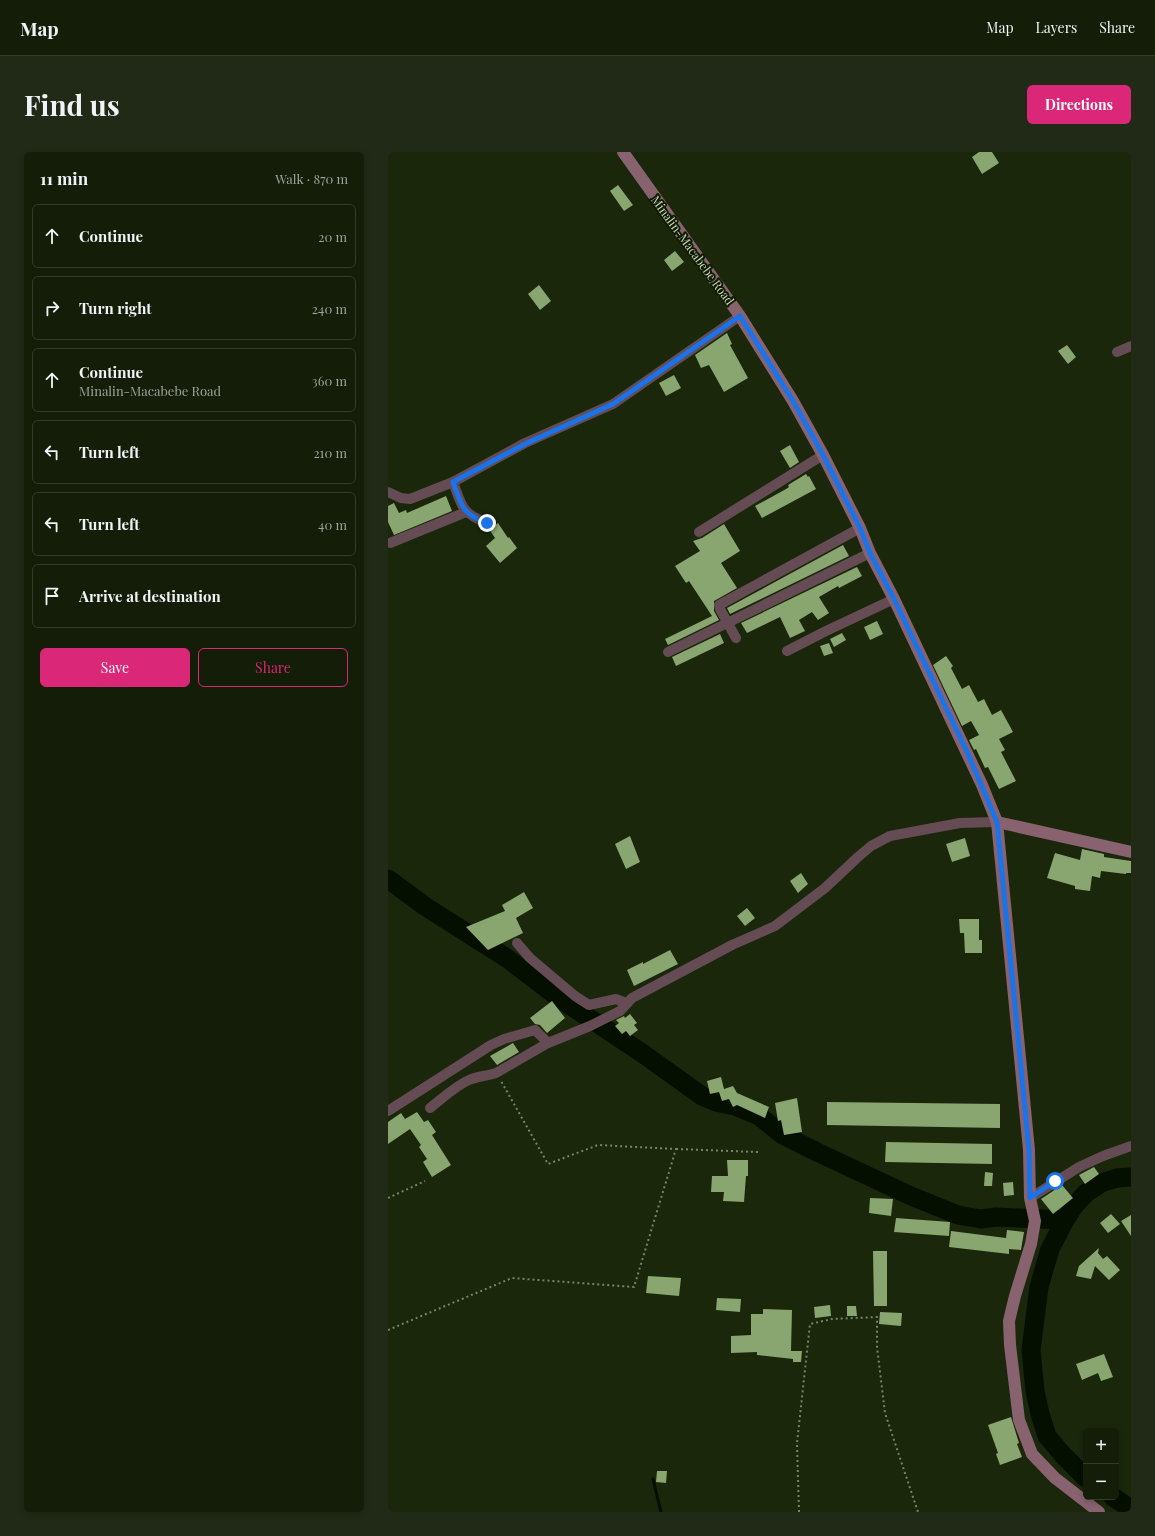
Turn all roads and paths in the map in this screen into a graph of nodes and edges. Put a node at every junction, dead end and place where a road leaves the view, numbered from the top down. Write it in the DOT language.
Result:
graph roads {
  1 [pos="623,152"];
  2 [pos="740,316"];
  3 [pos="1131,346"];
  4 [pos="1117,352"];
  5 [pos="823,455"];
  6 [pos="453,482"];
  7 [pos="388,492"];
  8 [pos="466,512"];
  9 [pos="487,523"];
  10 [pos="860,528"];
  11 [pos="699,532"];
  12 [pos="390,543"];
  13 [pos="870,553"];
  14 [pos="894,599"];
  15 [pos="727,623"];
  16 [pos="736,638"];
  17 [pos="787,651"];
  18 [pos="668,652"];
  19 [pos="997,822"];
  20 [pos="1131,852"];
  21 [pos="517,943"];
  22 [pos="623,1007"];
  23 [pos="548,1043"];
  24 [pos="496,1073"];
  25 [pos="430,1108"];
  26 [pos="388,1111"];
  27 [pos="1131,1146"];
  28 [pos="676,1149"];
  29 [pos="758,1152"];
  30 [pos="425,1181"];
  31 [pos="388,1198"];
  32 [pos="1030,1198"];
  33 [pos="388,1330"];
  34 [pos="799,1512"];
  35 [pos="918,1512"];
  36 [pos="1099,1512"];
  1 -- 2 [label="main road, Minalin-Macabebe Road"];
  2 -- 5 [label="main road, Minalin-Macabebe Road"];
  2 -- 6 [label="street"];
  3 -- 4 [label="street"];
  5 -- 10 [label="main road, Minalin-Macabebe Road"];
  5 -- 11 [label="street"];
  6 -- 7 [label="street"];
  6 -- 8 [label="street"];
  8 -- 9 [label="street"];
  8 -- 12 [label="street"];
  10 -- 13 [label="main road, Minalin-Macabebe Road"];
  10 -- 15 [label="street"];
  13 -- 14 [label="main road, Minalin-Macabebe Road"];
  13 -- 15 [label="street"];
  14 -- 17 [label="street"];
  14 -- 19 [label="main road, Minalin-Macabebe Road"];
  15 -- 16 [label="street"];
  15 -- 18 [label="street"];
  19 -- 20 [label="main road"];
  19 -- 22 [label="street"];
  19 -- 32 [label="main road, Minalin-Macabebe Road"];
  21 -- 22 [label="street"];
  22 -- 23 [label="street"];
  23 -- 24 [label="street"];
  23 -- 26 [label="street"];
  24 -- 25 [label="street"];
  24 -- 28 [label="path"];
  27 -- 32 [label="street"];
  28 -- 29 [label="path"];
  28 -- 33 [label="path"];
  30 -- 31 [label="path"];
  32 -- 36 [label="main road, Minalin-Macabebe Road"];
  34 -- 35 [label="path"];
}
